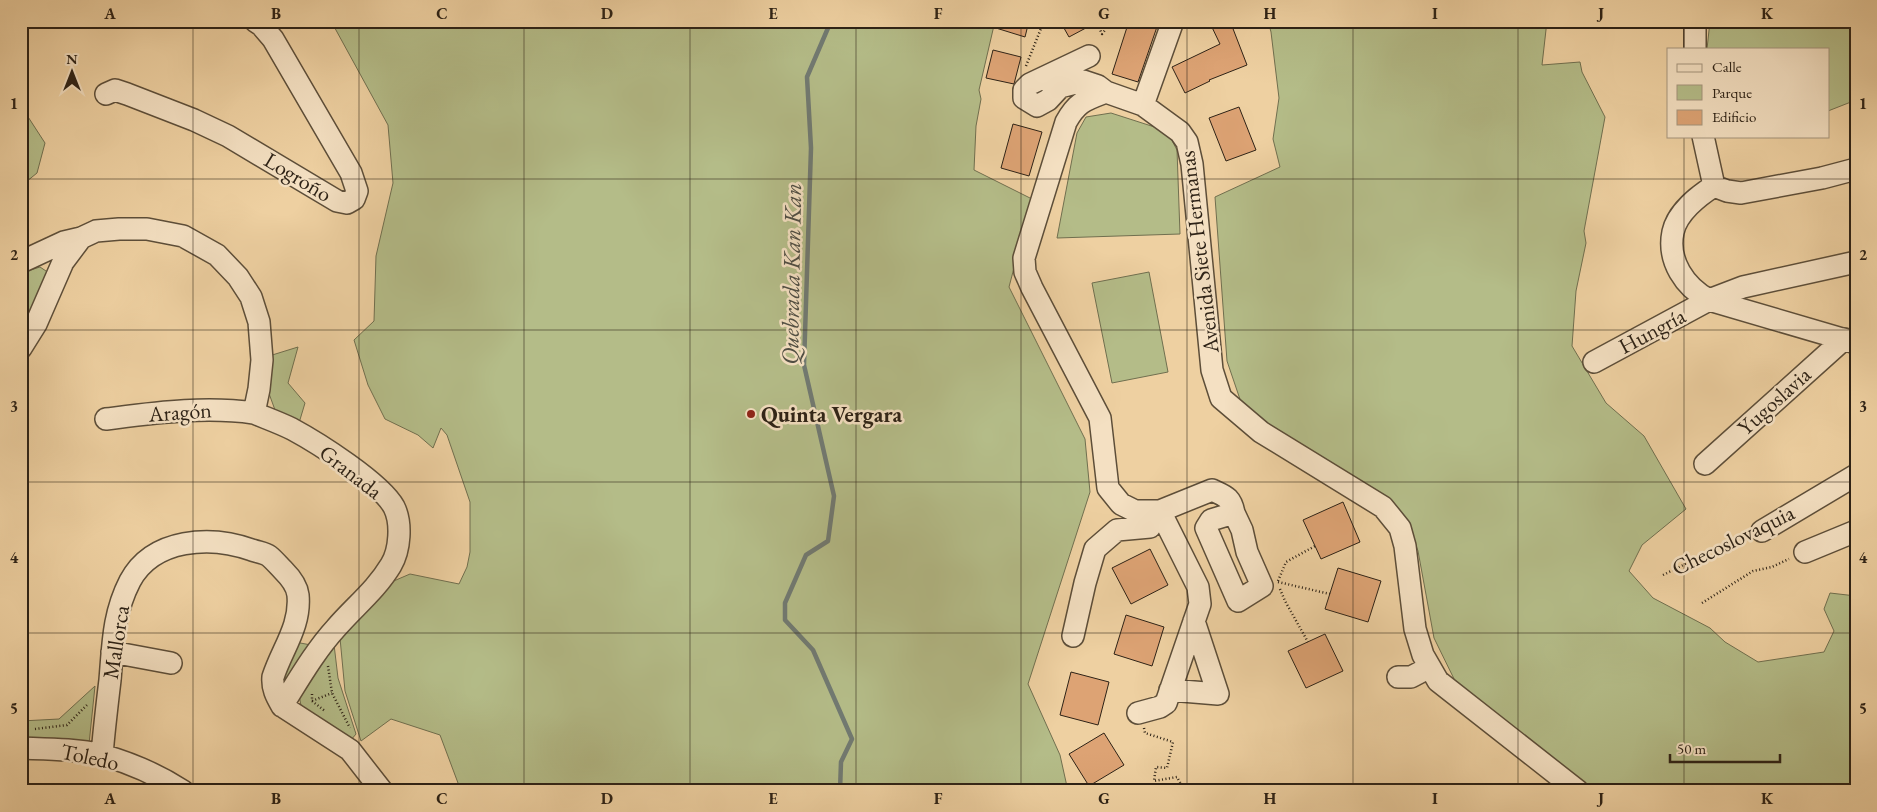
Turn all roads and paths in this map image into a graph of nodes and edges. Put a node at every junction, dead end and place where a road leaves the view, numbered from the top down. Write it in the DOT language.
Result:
graph roads {
  1 [pos="255,21"];
  2 [pos="1044,21"];
  3 [pos="1096,21"];
  4 [pos="1106,21"];
  5 [pos="1172,21"];
  6 [pos="1695,21"];
  7 [pos="1029,23"];
  8 [pos="1042,25"];
  9 [pos="1695,48"];
  10 [pos="1089,56"];
  11 [pos="1026,67"];
  12 [pos="1106,92"];
  13 [pos="106,94"];
  14 [pos="1143,105"];
  15 [pos="1703,138"];
  16 [pos="1856,169"];
  17 [pos="1714,186"];
  18 [pos="81,238"];
  19 [pos="26,260"];
  20 [pos="1856,262"];
  21 [pos="58,272"];
  22 [pos="1709,300"];
  23 [pos="28,324"];
  24 [pos="1850,341"];
  25 [pos="21,348"];
  26 [pos="1594,362"];
  27 [pos="254,413"];
  28 [pos="106,419"];
  29 [pos="1705,464"];
  30 [pos="1856,475"];
  31 [pos="1160,511"];
  32 [pos="1234,512"];
  33 [pos="1762,531"];
  34 [pos="1856,531"];
  35 [pos="1315,546"];
  36 [pos="1804,552"];
  37 [pos="1663,575"];
  38 [pos="1270,584"];
  39 [pos="1330,594"];
  40 [pos="1702,603"];
  41 [pos="1194,620"];
  42 [pos="1073,636"];
  43 [pos="1308,642"];
  44 [pos="112,652"];
  45 [pos="171,663"];
  46 [pos="324,666"];
  47 [pos="1430,667"];
  48 [pos="1398,677"];
  49 [pos="313,688"];
  50 [pos="1170,690"];
  51 [pos="332,693"];
  52 [pos="88,704"];
  53 [pos="282,706"];
  54 [pos="1138,713"];
  55 [pos="35,729"];
  56 [pos="21,748"];
  57 [pos="350,750"];
  58 [pos="102,755"];
  59 [pos="1567,787"];
  60 [pos="183,791"];
  61 [pos="382,791"];
  62 [pos="1167,791"];
  1 -- 13 [label="street, Logroño"];
  2 -- 8 [label="path"];
  3 -- 4 [label="path"];
  5 -- 14 [label="street"];
  6 -- 9 [label="street"];
  7 -- 8 [label="path"];
  8 -- 11 [label="path"];
  10 -- 12 [label="street, Avenida Siete Hermanas"];
  12 -- 14 [label="street, Avenida Siete Hermanas"];
  12 -- 31 [label="street"];
  14 -- 47 [label="street, Avenida Siete Hermanas"];
  15 -- 17 [label="street"];
  16 -- 17 [label="street"];
  17 -- 22 [label="street"];
  18 -- 19 [label="street"];
  18 -- 21 [label="street"];
  18 -- 27 [label="street"];
  19 -- 21 [label="street"];
  20 -- 22 [label="street, Hungría"];
  21 -- 23 [label="street"];
  22 -- 24 [label="street"];
  22 -- 26 [label="street, Hungría"];
  23 -- 25 [label="street"];
  24 -- 29 [label="street, Yugoslavia"];
  27 -- 28 [label="street, Aragón"];
  27 -- 53 [label="street, Granada"];
  30 -- 33 [label="street, Checoslovaquia"];
  31 -- 32 [label="street"];
  31 -- 41 [label="street"];
  31 -- 42 [label="street"];
  32 -- 38 [label="street"];
  32 -- 38 [label="street"];
  33 -- 37 [label="path, Checoslovaquia"];
  34 -- 36 [label="street"];
  35 -- 38 [label="path"];
  36 -- 40 [label="path"];
  38 -- 39 [label="path"];
  38 -- 43 [label="path"];
  41 -- 50 [label="street"];
  41 -- 50 [label="street"];
  44 -- 45 [label="street"];
  44 -- 53 [label="street, Mallorca"];
  44 -- 58 [label="street, Mallorca"];
  46 -- 51 [label="path"];
  47 -- 48 [label="street"];
  47 -- 59 [label="street, Avenida Siete Hermanas"];
  49 -- 51 [label="path"];
  50 -- 54 [label="street"];
  51 -- 57 [label="path"];
  52 -- 55 [label="path"];
  53 -- 57 [label="street"];
  54 -- 62 [label="path"];
  56 -- 58 [label="street, Toledo"];
  57 -- 61 [label="street"];
  58 -- 60 [label="street, Toledo"];
}
